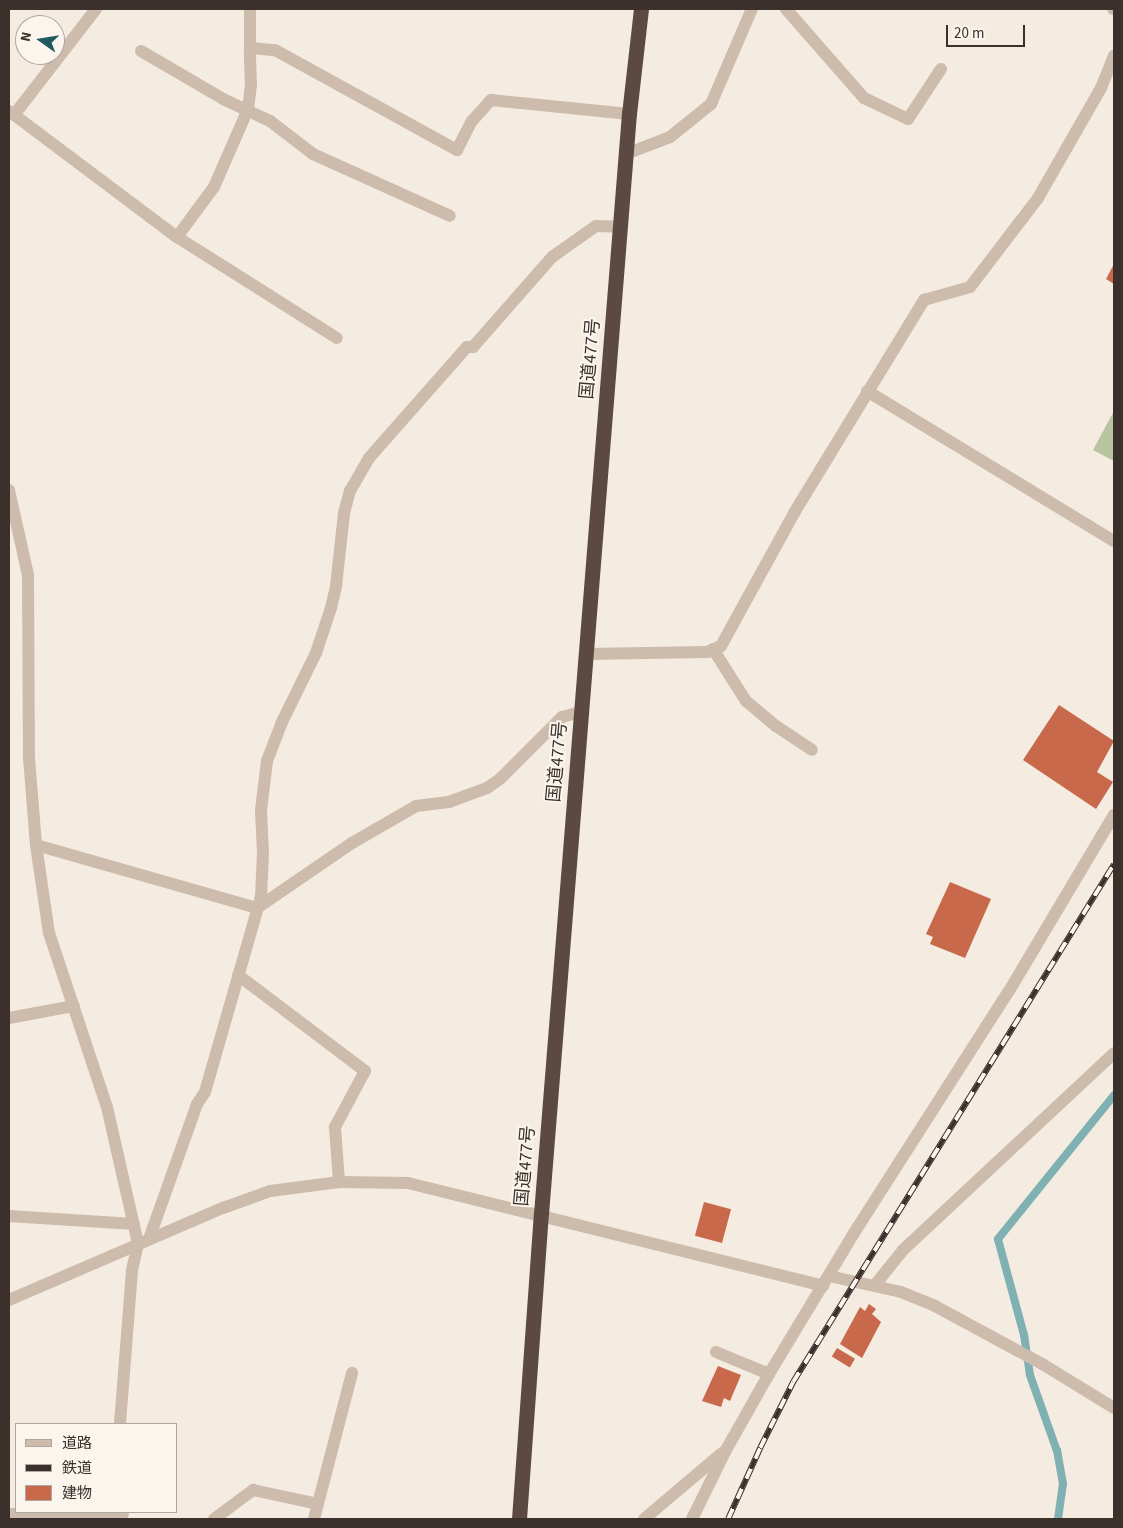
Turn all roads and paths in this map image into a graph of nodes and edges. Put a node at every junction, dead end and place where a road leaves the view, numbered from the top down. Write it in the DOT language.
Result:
graph roads {
  1 [pos="96,9"];
  2 [pos="250,9"];
  3 [pos="641,9"];
  4 [pos="752,9"];
  5 [pos="786,9"];
  6 [pos="250,48"];
  7 [pos="141,51"];
  8 [pos="1114,56"];
  9 [pos="941,69"];
  10 [pos="248,109"];
  11 [pos="11,113"];
  12 [pos="629,114"];
  13 [pos="626,154"];
  14 [pos="450,216"];
  15 [pos="620,227"];
  16 [pos="177,237"];
  17 [pos="337,338"];
  18 [pos="867,391"];
  19 [pos="9,490"];
  20 [pos="1114,541"];
  21 [pos="713,649"];
  22 [pos="586,654"];
  23 [pos="581,712"];
  24 [pos="812,750"];
  25 [pos="1114,815"];
  26 [pos="36,845"];
  27 [pos="257,908"];
  28 [pos="238,976"];
  29 [pos="74,1006"];
  30 [pos="9,1018"];
  31 [pos="1114,1053"];
  32 [pos="338,1182"];
  33 [pos="541,1214"];
  34 [pos="9,1216"];
  35 [pos="134,1224"];
  36 [pos="144,1242"];
  37 [pos="826,1281"];
  38 [pos="875,1285"];
  39 [pos="9,1300"];
  40 [pos="716,1352"];
  41 [pos="352,1373"];
  42 [pos="769,1374"];
  43 [pos="1114,1408"];
  44 [pos="120,1423"];
  45 [pos="726,1450"];
  46 [pos="318,1504"];
  47 [pos="9,1514"];
  48 [pos="123,1515"];
  49 [pos="214,1519"];
  50 [pos="314,1519"];
  51 [pos="519,1519"];
  52 [pos="644,1519"];
  53 [pos="692,1519"];
  1 -- 11 [label="street"];
  2 -- 6 [label="street"];
  3 -- 12 [label="highway, 国道477号"];
  4 -- 13 [label="street"];
  5 -- 9 [label="street"];
  6 -- 10 [label="street"];
  6 -- 12 [label="street"];
  7 -- 10 [label="street"];
  8 -- 18 [label="street"];
  10 -- 14 [label="street"];
  10 -- 16 [label="street"];
  11 -- 16 [label="street"];
  12 -- 13 [label="highway, 国道477号"];
  13 -- 15 [label="highway, 国道477号"];
  15 -- 22 [label="highway, 国道477号"];
  15 -- 27 [label="street"];
  16 -- 17 [label="street"];
  18 -- 20 [label="street"];
  18 -- 21 [label="street"];
  19 -- 26 [label="street"];
  21 -- 22 [label="street"];
  21 -- 24 [label="street"];
  22 -- 23 [label="highway, 国道477号"];
  23 -- 27 [label="street"];
  23 -- 33 [label="highway, 国道477号"];
  25 -- 37 [label="street"];
  26 -- 27 [label="street"];
  26 -- 29 [label="street"];
  27 -- 28 [label="street"];
  28 -- 32 [label="street"];
  28 -- 36 [label="street"];
  29 -- 30 [label="street"];
  29 -- 35 [label="street"];
  31 -- 38 [label="street"];
  32 -- 33 [label="street"];
  32 -- 36 [label="street"];
  33 -- 37 [label="street"];
  33 -- 51 [label="highway, 国道477号"];
  34 -- 35 [label="street"];
  35 -- 36 [label="street"];
  36 -- 39 [label="street"];
  36 -- 44 [label="street"];
  37 -- 38 [label="street"];
  37 -- 42 [label="street"];
  38 -- 43 [label="street"];
  40 -- 42 [label="street"];
  41 -- 46 [label="street"];
  42 -- 45 [label="street"];
  45 -- 52 [label="street"];
  45 -- 53 [label="street"];
  46 -- 49 [label="street"];
  46 -- 50 [label="street"];
  47 -- 48 [label="street"];
}
